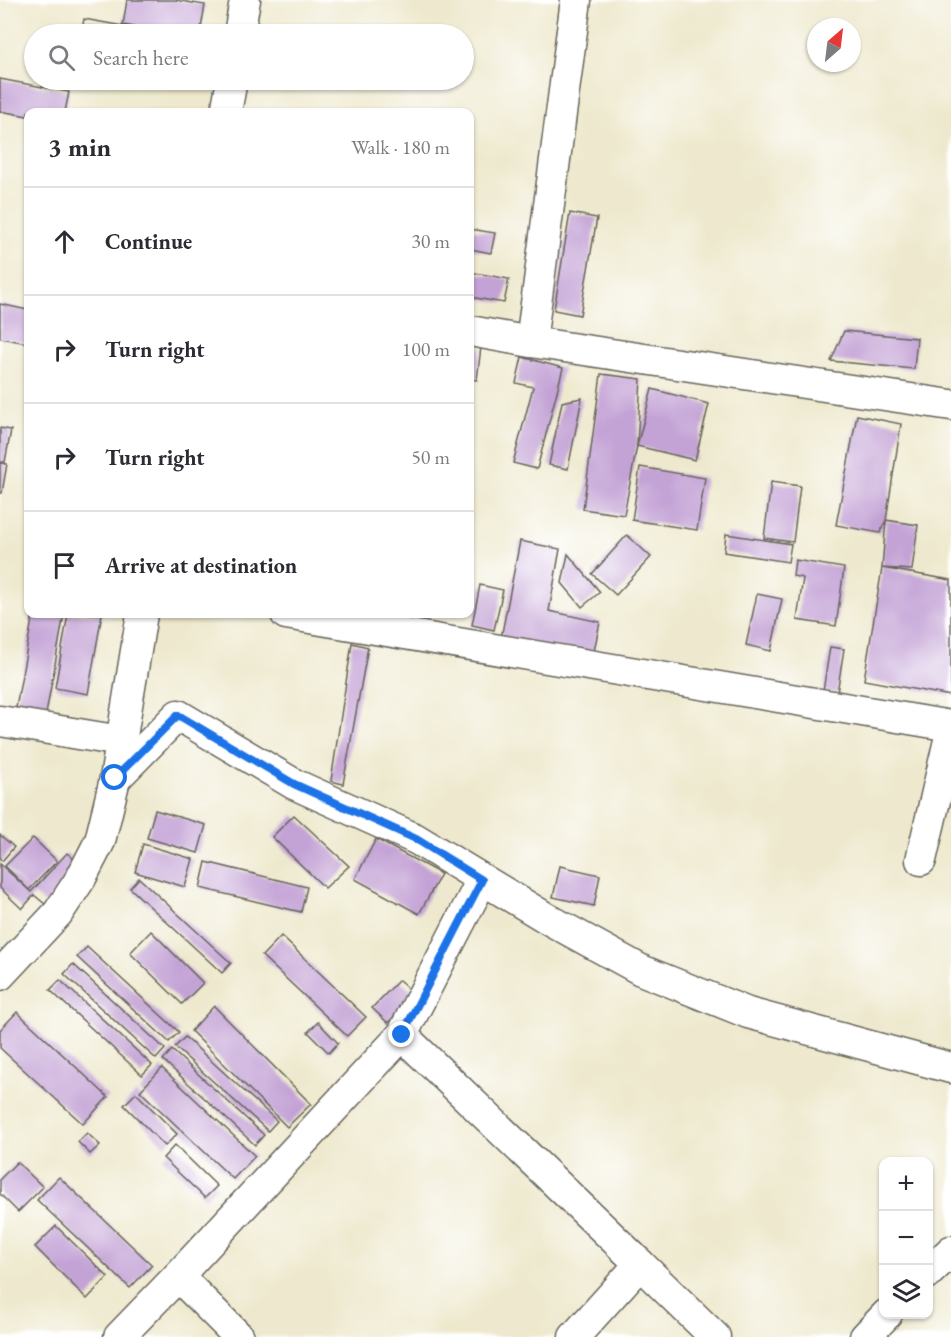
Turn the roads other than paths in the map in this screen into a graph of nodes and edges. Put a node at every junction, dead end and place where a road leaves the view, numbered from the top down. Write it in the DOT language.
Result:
graph roads {
  1 [pos="245,0"];
  2 [pos="576,0"];
  3 [pos="241,24"];
  4 [pos="230,90"];
  5 [pos="227,108"];
  6 [pos="474,332"];
  7 [pos="531,342"];
  8 [pos="951,405"];
  9 [pos="141,618"];
  10 [pos="310,618"];
  11 [pos="0,721"];
  12 [pos="951,726"];
  13 [pos="951,732"];
  14 [pos="121,741"];
  15 [pos="115,778"];
  16 [pos="921,860"];
  17 [pos="482,880"];
  18 [pos="0,975"];
  19 [pos="402,1035"];
  20 [pos="951,1068"];
  21 [pos="951,1251"];
  22 [pos="640,1264"];
  23 [pos="933,1268"];
  24 [pos="178,1276"];
  25 [pos="882,1319"];
  26 [pos="119,1337"];
  27 [pos="239,1337"];
  28 [pos="574,1337"];
  29 [pos="715,1337"];
  30 [pos="865,1337"];
  1 -- 3 [label="street"];
  2 -- 7 [label="street"];
  4 -- 5 [label="street"];
  6 -- 7 [label="street"];
  7 -- 8 [label="street"];
  9 -- 14 [label="street"];
  10 -- 12 [label="street"];
  11 -- 14 [label="street"];
  13 -- 16 [label="street"];
  14 -- 15 [label="street"];
  15 -- 17 [label="street"];
  15 -- 18 [label="street"];
  17 -- 19 [label="street"];
  17 -- 20 [label="street"];
  19 -- 22 [label="street"];
  19 -- 24 [label="street"];
  21 -- 23 [label="street"];
  22 -- 28 [label="street"];
  22 -- 29 [label="street"];
  24 -- 26 [label="street"];
  24 -- 27 [label="street"];
  25 -- 30 [label="street"];
}
